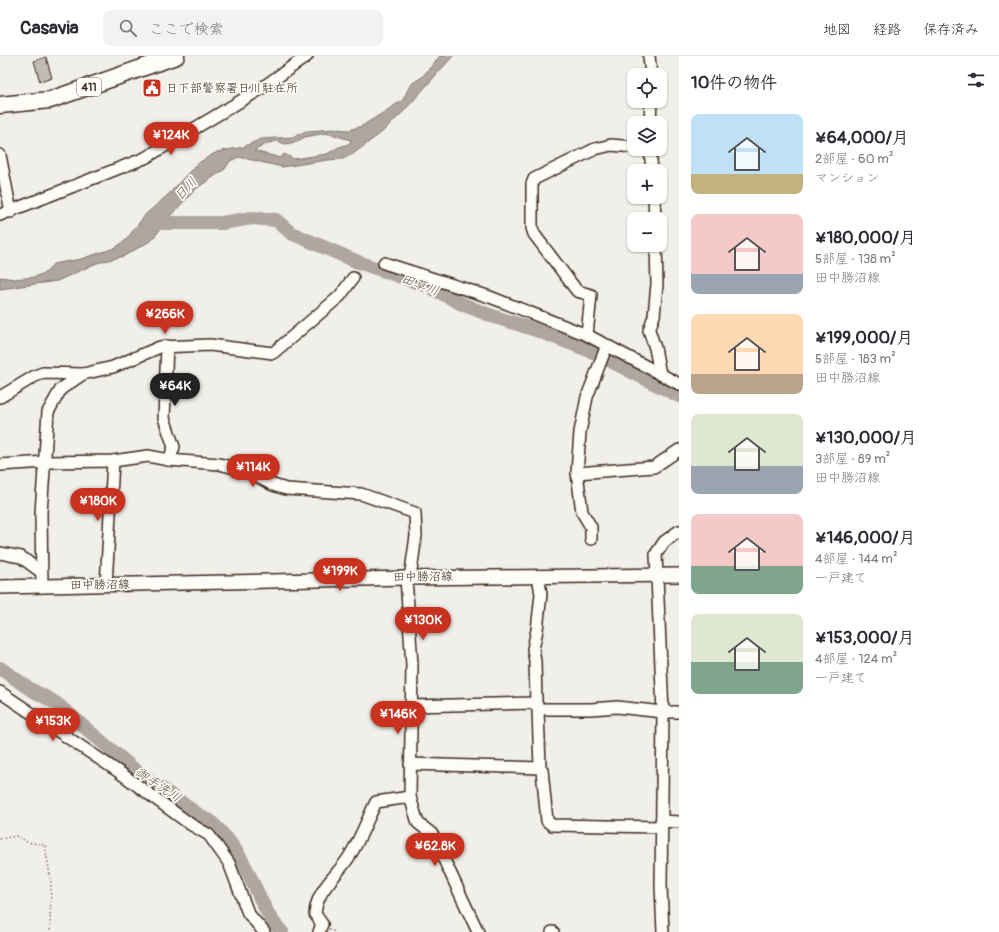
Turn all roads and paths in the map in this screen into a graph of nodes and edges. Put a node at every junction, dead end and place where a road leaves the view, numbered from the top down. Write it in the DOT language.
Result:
graph roads {
  1 [pos="176,56"];
  2 [pos="307,56"];
  3 [pos="649,56"];
  4 [pos="159,59"];
  5 [pos="650,68"];
  6 [pos="0,105"];
  7 [pos="627,146"];
  8 [pos="0,155"];
  9 [pos="5,213"];
  10 [pos="656,252"];
  11 [pos="384,263"];
  12 [pos="353,278"];
  13 [pos="587,335"];
  14 [pos="167,346"];
  15 [pos="606,347"];
  16 [pos="83,374"];
  17 [pos="660,374"];
  18 [pos="679,384"];
  19 [pos="0,397"];
  20 [pos="679,450"];
  21 [pos="168,460"];
  22 [pos="113,461"];
  23 [pos="46,462"];
  24 [pos="0,465"];
  25 [pos="578,472"];
  26 [pos="679,531"];
  27 [pos="590,539"];
  28 [pos="0,553"];
  29 [pos="40,570"];
  30 [pos="657,575"];
  31 [pos="679,575"];
  32 [pos="538,576"];
  33 [pos="408,578"];
  34 [pos="106,585"];
  35 [pos="0,587"];
  36 [pos="42,587"];
  37 [pos="0,692"];
  38 [pos="411,706"];
  39 [pos="537,706"];
  40 [pos="663,712"];
  41 [pos="679,712"];
  42 [pos="410,764"];
  43 [pos="540,768"];
  44 [pos="410,797"];
  45 [pos="679,822"];
  46 [pos="661,824"];
  47 [pos="0,839"];
  48 [pos="320,930"];
  49 [pos="50,932"];
  50 [pos="264,932"];
  51 [pos="478,932"];
  52 [pos="663,932"];
  1 -- 4 [label="highway, 411"];
  2 -- 9 [label="street"];
  3 -- 5 [label="street"];
  4 -- 6 [label="highway, 411"];
  7 -- 13 [label="street"];
  8 -- 9 [label="street"];
  10 -- 17 [label="street"];
  11 -- 13 [label="street"];
  12 -- 14 [label="street"];
  13 -- 15 [label="street"];
  14 -- 16 [label="street"];
  14 -- 21 [label="street"];
  15 -- 17 [label="street"];
  15 -- 25 [label="street"];
  16 -- 19 [label="street"];
  16 -- 23 [label="street"];
  17 -- 18 [label="street"];
  20 -- 25 [label="street"];
  21 -- 22 [label="street"];
  21 -- 33 [label="street"];
  22 -- 23 [label="street"];
  22 -- 34 [label="street"];
  23 -- 24 [label="street"];
  23 -- 29 [label="street"];
  25 -- 27 [label="street"];
  26 -- 30 [label="street"];
  28 -- 29 [label="street"];
  29 -- 36 [label="street"];
  30 -- 31 [label="main road, 田中勝沼線"];
  30 -- 32 [label="main road, 田中勝沼線"];
  30 -- 40 [label="street"];
  32 -- 33 [label="main road, 田中勝沼線"];
  32 -- 39 [label="street"];
  33 -- 34 [label="main road, 田中勝沼線"];
  33 -- 38 [label="street"];
  34 -- 36 [label="main road, 田中勝沼線"];
  35 -- 36 [label="main road, 田中勝沼線"];
  37 -- 50 [label="street"];
  38 -- 39 [label="street"];
  38 -- 42 [label="street"];
  39 -- 40 [label="street"];
  39 -- 43 [label="street"];
  40 -- 41 [label="street"];
  40 -- 46 [label="street"];
  42 -- 43 [label="street"];
  42 -- 44 [label="street"];
  43 -- 46 [label="street"];
  44 -- 48 [label="street"];
  44 -- 51 [label="street"];
  45 -- 46 [label="street"];
  46 -- 52 [label="street"];
  47 -- 49 [label="path"];
}
